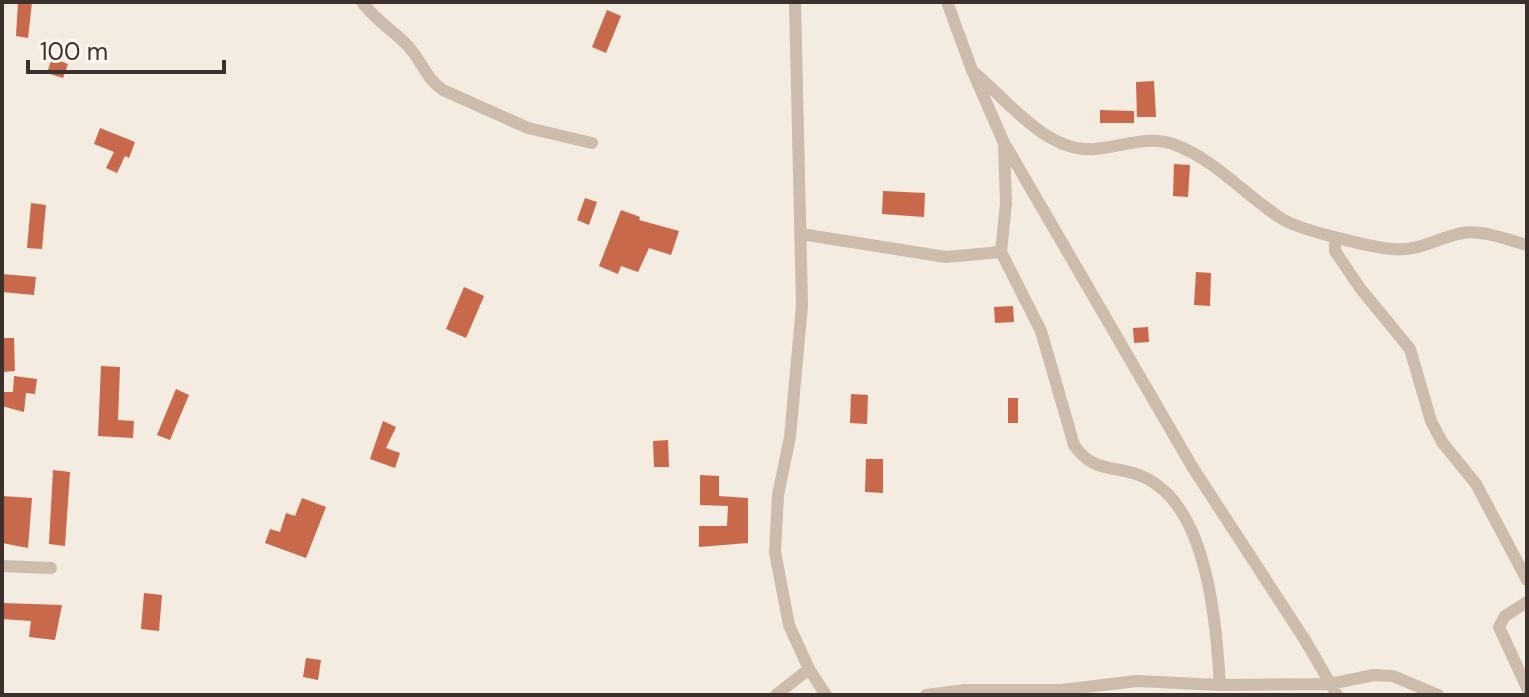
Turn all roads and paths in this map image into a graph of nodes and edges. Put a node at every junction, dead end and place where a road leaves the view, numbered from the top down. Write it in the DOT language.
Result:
graph roads {
  1 [pos="362,2"];
  2 [pos="795,2"];
  3 [pos="947,2"];
  4 [pos="972,70"];
  5 [pos="592,143"];
  6 [pos="1004,143"];
  7 [pos="801,234"];
  8 [pos="1335,239"];
  9 [pos="1527,245"];
  10 [pos="1001,252"];
  11 [pos="2,566"];
  12 [pos="51,568"];
  13 [pos="1527,580"];
  14 [pos="1527,602"];
  15 [pos="809,669"];
  16 [pos="1220,685"];
  17 [pos="1527,688"];
  18 [pos="1334,690"];
  19 [pos="776,695"];
  20 [pos="826,695"];
  21 [pos="926,695"];
  22 [pos="1438,695"];
  1 -- 5 [label="street"];
  2 -- 7 [label="street"];
  3 -- 4 [label="street"];
  4 -- 6 [label="street"];
  4 -- 8 [label="street"];
  6 -- 10 [label="street"];
  6 -- 18 [label="street"];
  7 -- 10 [label="street"];
  7 -- 15 [label="street"];
  8 -- 9 [label="street"];
  8 -- 13 [label="street"];
  10 -- 16 [label="street"];
  11 -- 12 [label="street"];
  14 -- 17 [label="street"];
  15 -- 19 [label="street"];
  15 -- 20 [label="street"];
  16 -- 18 [label="street"];
  16 -- 21 [label="street"];
  18 -- 22 [label="street"];
}
